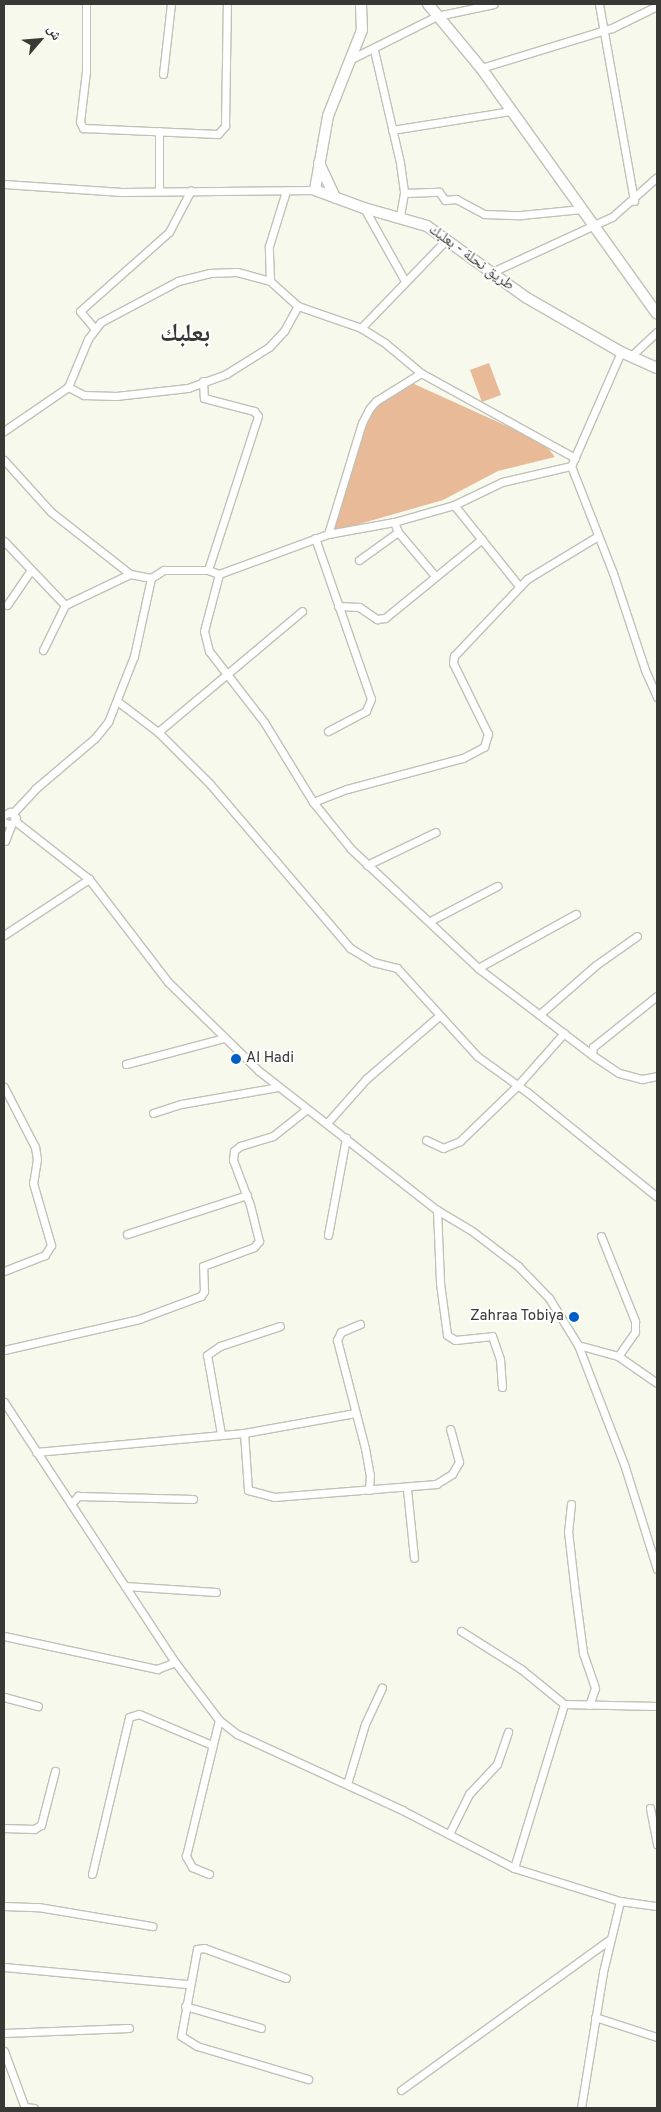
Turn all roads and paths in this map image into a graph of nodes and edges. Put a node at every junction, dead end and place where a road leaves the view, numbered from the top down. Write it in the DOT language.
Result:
graph roads {
  1 [pos="86,4"];
  2 [pos="170,4"];
  3 [pos="227,4"];
  4 [pos="362,4"];
  5 [pos="428,4"];
  6 [pos="494,4"];
  7 [pos="599,4"];
  8 [pos="657,6"];
  9 [pos="437,16"];
  10 [pos="604,31"];
  11 [pos="374,50"];
  12 [pos="349,60"];
  13 [pos="481,68"];
  14 [pos="163,74"];
  15 [pos="511,111"];
  16 [pos="392,130"];
  17 [pos="159,131"];
  18 [pos="319,163"];
  19 [pos="657,177"];
  20 [pos="4,184"];
  21 [pos="191,190"];
  22 [pos="315,190"];
  23 [pos="159,191"];
  24 [pos="286,191"];
  25 [pos="404,193"];
  26 [pos="335,197"];
  27 [pos="634,201"];
  28 [pos="364,208"];
  29 [pos="582,209"];
  30 [pos="400,216"];
  31 [pos="594,227"];
  32 [pos="445,241"];
  33 [pos="490,273"];
  34 [pos="404,281"];
  35 [pos="270,282"];
  36 [pos="298,306"];
  37 [pos="657,314"];
  38 [pos="361,328"];
  39 [pos="95,329"];
  40 [pos="657,332"];
  41 [pos="626,354"];
  42 [pos="657,368"];
  43 [pos="421,373"];
  44 [pos="203,381"];
  45 [pos="68,387"];
  46 [pos="4,430"];
  47 [pos="575,458"];
  48 [pos="4,460"];
  49 [pos="571,466"];
  50 [pos="454,504"];
  51 [pos="394,522"];
  52 [pos="398,532"];
  53 [pos="328,534"];
  54 [pos="598,536"];
  55 [pos="315,538"];
  56 [pos="482,539"];
  57 [pos="4,541"];
  58 [pos="359,560"];
  59 [pos="31,570"];
  60 [pos="208,570"];
  61 [pos="130,574"];
  62 [pos="219,574"];
  63 [pos="435,576"];
  64 [pos="151,578"];
  65 [pos="520,587"];
  66 [pos="6,604"];
  67 [pos="65,605"];
  68 [pos="338,606"];
  69 [pos="302,611"];
  70 [pos="43,650"];
  71 [pos="226,675"];
  72 [pos="657,697"];
  73 [pos="117,702"];
  74 [pos="328,731"];
  75 [pos="158,732"];
  76 [pos="313,802"];
  77 [pos="7,813"];
  78 [pos="8,824"];
  79 [pos="436,832"];
  80 [pos="4,839"];
  81 [pos="4,849"];
  82 [pos="367,865"];
  83 [pos="89,879"];
  84 [pos="496,886"];
  85 [pos="576,914"];
  86 [pos="430,921"];
  87 [pos="4,935"];
  88 [pos="637,936"];
  89 [pos="478,968"];
  90 [pos="657,996"];
  91 [pos="540,1014"];
  92 [pos="439,1016"];
  93 [pos="564,1033"];
  94 [pos="224,1038"];
  95 [pos="592,1054"];
  96 [pos="126,1064"];
  97 [pos="657,1076"];
  98 [pos="517,1086"];
  99 [pos="4,1087"];
  100 [pos="278,1087"];
  101 [pos="307,1110"];
  102 [pos="153,1113"];
  103 [pos="327,1123"];
  104 [pos="346,1138"];
  105 [pos="426,1140"];
  106 [pos="247,1195"];
  107 [pos="657,1197"];
  108 [pos="437,1210"];
  109 [pos="127,1234"];
  110 [pos="328,1236"];
  111 [pos="601,1236"];
  112 [pos="4,1271"];
  113 [pos="360,1324"];
  114 [pos="280,1326"];
  115 [pos="578,1345"];
  116 [pos="4,1350"];
  117 [pos="618,1356"];
  118 [pos="657,1382"];
  119 [pos="502,1387"];
  120 [pos="4,1402"];
  121 [pos="355,1413"];
  122 [pos="450,1430"];
  123 [pos="244,1433"];
  124 [pos="221,1434"];
  125 [pos="36,1452"];
  126 [pos="407,1489"];
  127 [pos="369,1490"];
  128 [pos="193,1499"];
  129 [pos="71,1504"];
  130 [pos="571,1504"];
  131 [pos="414,1558"];
  132 [pos="657,1569"];
  133 [pos="125,1586"];
  134 [pos="216,1592"];
  135 [pos="461,1630"];
  136 [pos="4,1636"];
  137 [pos="175,1662"];
  138 [pos="382,1688"];
  139 [pos="4,1697"];
  140 [pos="564,1704"];
  141 [pos="589,1705"];
  142 [pos="38,1706"];
  143 [pos="657,1706"];
  144 [pos="219,1720"];
  145 [pos="508,1732"];
  146 [pos="212,1745"];
  147 [pos="55,1771"];
  148 [pos="347,1784"];
  149 [pos="650,1808"];
  150 [pos="4,1828"];
  151 [pos="449,1834"];
  152 [pos="657,1844"];
  153 [pos="514,1868"];
  154 [pos="92,1874"];
  155 [pos="209,1874"];
  156 [pos="620,1901"];
  157 [pos="4,1906"];
  158 [pos="657,1906"];
  159 [pos="152,1926"];
  160 [pos="610,1939"];
  161 [pos="4,1967"];
  162 [pos="286,1978"];
  163 [pos="189,1984"];
  164 [pos="185,2006"];
  165 [pos="595,2017"];
  166 [pos="129,2028"];
  167 [pos="261,2028"];
  168 [pos="4,2033"];
  169 [pos="657,2037"];
  170 [pos="4,2051"];
  171 [pos="308,2079"];
  172 [pos="402,2090"];
  173 [pos="24,2108"];
  174 [pos="34,2108"];
  175 [pos="581,2108"];
  1 -- 17 [label="street"];
  2 -- 14 [label="street"];
  3 -- 17 [label="street"];
  4 -- 12 [label="street"];
  5 -- 9 [label="street"];
  6 -- 9 [label="street"];
  7 -- 10 [label="street"];
  8 -- 10 [label="street"];
  9 -- 11 [label="street"];
  9 -- 13 [label="street"];
  10 -- 13 [label="street"];
  10 -- 27 [label="street"];
  11 -- 12 [label="street"];
  11 -- 16 [label="street"];
  12 -- 18 [label="street"];
  13 -- 15 [label="street"];
  15 -- 16 [label="street"];
  15 -- 29 [label="street"];
  16 -- 25 [label="street"];
  17 -- 23 [label="street"];
  18 -- 22 [label="street"];
  18 -- 26 [label="street"];
  19 -- 27 [label="street"];
  20 -- 23 [label="street"];
  21 -- 23 [label="street"];
  21 -- 24 [label="street"];
  21 -- 39 [label="street"];
  22 -- 24 [label="street"];
  22 -- 26 [label="street, طريق نحلة - بعلبك"];
  24 -- 35 [label="street"];
  25 -- 29 [label="street"];
  25 -- 30 [label="street"];
  26 -- 28 [label="street, طريق نحلة - بعلبك"];
  27 -- 31 [label="street"];
  28 -- 30 [label="street, طريق نحلة - بعلبك"];
  28 -- 34 [label="street"];
  29 -- 31 [label="street"];
  30 -- 32 [label="street, طريق نحلة - بعلبك"];
  31 -- 33 [label="street"];
  31 -- 37 [label="street"];
  32 -- 33 [label="street, طريق نحلة - بعلبك"];
  32 -- 34 [label="street"];
  33 -- 41 [label="street, طريق نحلة - بعلبك"];
  34 -- 38 [label="street"];
  35 -- 36 [label="street"];
  35 -- 39 [label="street"];
  36 -- 38 [label="street"];
  36 -- 44 [label="street"];
  38 -- 43 [label="street"];
  39 -- 45 [label="street"];
  40 -- 41 [label="street"];
  41 -- 42 [label="street, طريق نحلة - بعلبك"];
  41 -- 47 [label="street"];
  43 -- 47 [label="street"];
  43 -- 53 [label="street"];
  44 -- 45 [label="street"];
  44 -- 60 [label="street"];
  45 -- 46 [label="street"];
  47 -- 49 [label="street"];
  48 -- 61 [label="street"];
  49 -- 50 [label="street"];
  49 -- 54 [label="street"];
  50 -- 51 [label="street"];
  50 -- 56 [label="street"];
  51 -- 52 [label="street"];
  51 -- 53 [label="street"];
  52 -- 58 [label="street"];
  52 -- 63 [label="street"];
  53 -- 55 [label="street"];
  54 -- 65 [label="street"];
  54 -- 72 [label="street"];
  55 -- 62 [label="street"];
  55 -- 68 [label="street"];
  56 -- 63 [label="street"];
  56 -- 65 [label="street"];
  57 -- 59 [label="street"];
  59 -- 66 [label="street"];
  59 -- 67 [label="street"];
  60 -- 62 [label="street"];
  60 -- 64 [label="street"];
  61 -- 64 [label="street"];
  61 -- 67 [label="street"];
  62 -- 71 [label="street"];
  63 -- 68 [label="street"];
  64 -- 73 [label="street"];
  65 -- 76 [label="street"];
  67 -- 70 [label="street"];
  68 -- 74 [label="street"];
  69 -- 71 [label="street"];
  71 -- 75 [label="street"];
  71 -- 76 [label="street"];
  73 -- 75 [label="street"];
  73 -- 77 [label="street"];
  75 -- 92 [label="street"];
  76 -- 82 [label="street"];
  77 -- 78 [label="street"];
  78 -- 80 [label="street"];
  78 -- 83 [label="street"];
  79 -- 82 [label="street"];
  80 -- 81 [label="street"];
  82 -- 86 [label="street"];
  83 -- 87 [label="street"];
  83 -- 94 [label="street"];
  84 -- 86 [label="street"];
  85 -- 89 [label="street"];
  86 -- 89 [label="street"];
  88 -- 91 [label="street"];
  89 -- 91 [label="street"];
  90 -- 95 [label="street"];
  91 -- 93 [label="street"];
  92 -- 98 [label="street"];
  92 -- 103 [label="street"];
  93 -- 95 [label="street"];
  93 -- 98 [label="street"];
  94 -- 96 [label="street"];
  94 -- 100 [label="street"];
  95 -- 97 [label="street"];
  98 -- 105 [label="street"];
  98 -- 107 [label="street"];
  99 -- 112 [label="street"];
  100 -- 101 [label="street"];
  100 -- 102 [label="street"];
  101 -- 103 [label="street"];
  101 -- 106 [label="street"];
  103 -- 104 [label="street"];
  104 -- 108 [label="street"];
  104 -- 110 [label="street"];
  106 -- 109 [label="street"];
  106 -- 116 [label="street"];
  108 -- 115 [label="street"];
  108 -- 119 [label="street"];
  111 -- 117 [label="street"];
  113 -- 121 [label="street"];
  114 -- 124 [label="street"];
  115 -- 117 [label="street"];
  115 -- 132 [label="street"];
  117 -- 118 [label="street"];
  120 -- 125 [label="street"];
  121 -- 123 [label="street"];
  121 -- 127 [label="street"];
  122 -- 126 [label="street"];
  123 -- 124 [label="street"];
  123 -- 127 [label="street"];
  124 -- 125 [label="street"];
  125 -- 129 [label="street"];
  126 -- 127 [label="street"];
  126 -- 131 [label="street"];
  128 -- 129 [label="street"];
  129 -- 133 [label="street"];
  130 -- 141 [label="street"];
  133 -- 134 [label="street"];
  133 -- 137 [label="street"];
  135 -- 140 [label="street"];
  136 -- 137 [label="street"];
  137 -- 144 [label="street"];
  138 -- 148 [label="street"];
  139 -- 142 [label="street"];
  140 -- 141 [label="street"];
  140 -- 153 [label="street"];
  141 -- 143 [label="street"];
  144 -- 146 [label="street"];
  144 -- 148 [label="street"];
  145 -- 151 [label="street"];
  146 -- 154 [label="street"];
  146 -- 155 [label="street"];
  147 -- 150 [label="street"];
  148 -- 151 [label="street"];
  149 -- 152 [label="street"];
  151 -- 153 [label="street"];
  153 -- 156 [label="street"];
  156 -- 158 [label="street"];
  156 -- 160 [label="street"];
  157 -- 159 [label="street"];
  160 -- 165 [label="street"];
  160 -- 172 [label="street"];
  161 -- 163 [label="street"];
  162 -- 163 [label="street"];
  163 -- 164 [label="street"];
  164 -- 167 [label="street"];
  164 -- 171 [label="street"];
  165 -- 169 [label="street"];
  165 -- 175 [label="street"];
  166 -- 168 [label="street"];
  170 -- 173 [label="street"];
  173 -- 174 [label="street"];
}
